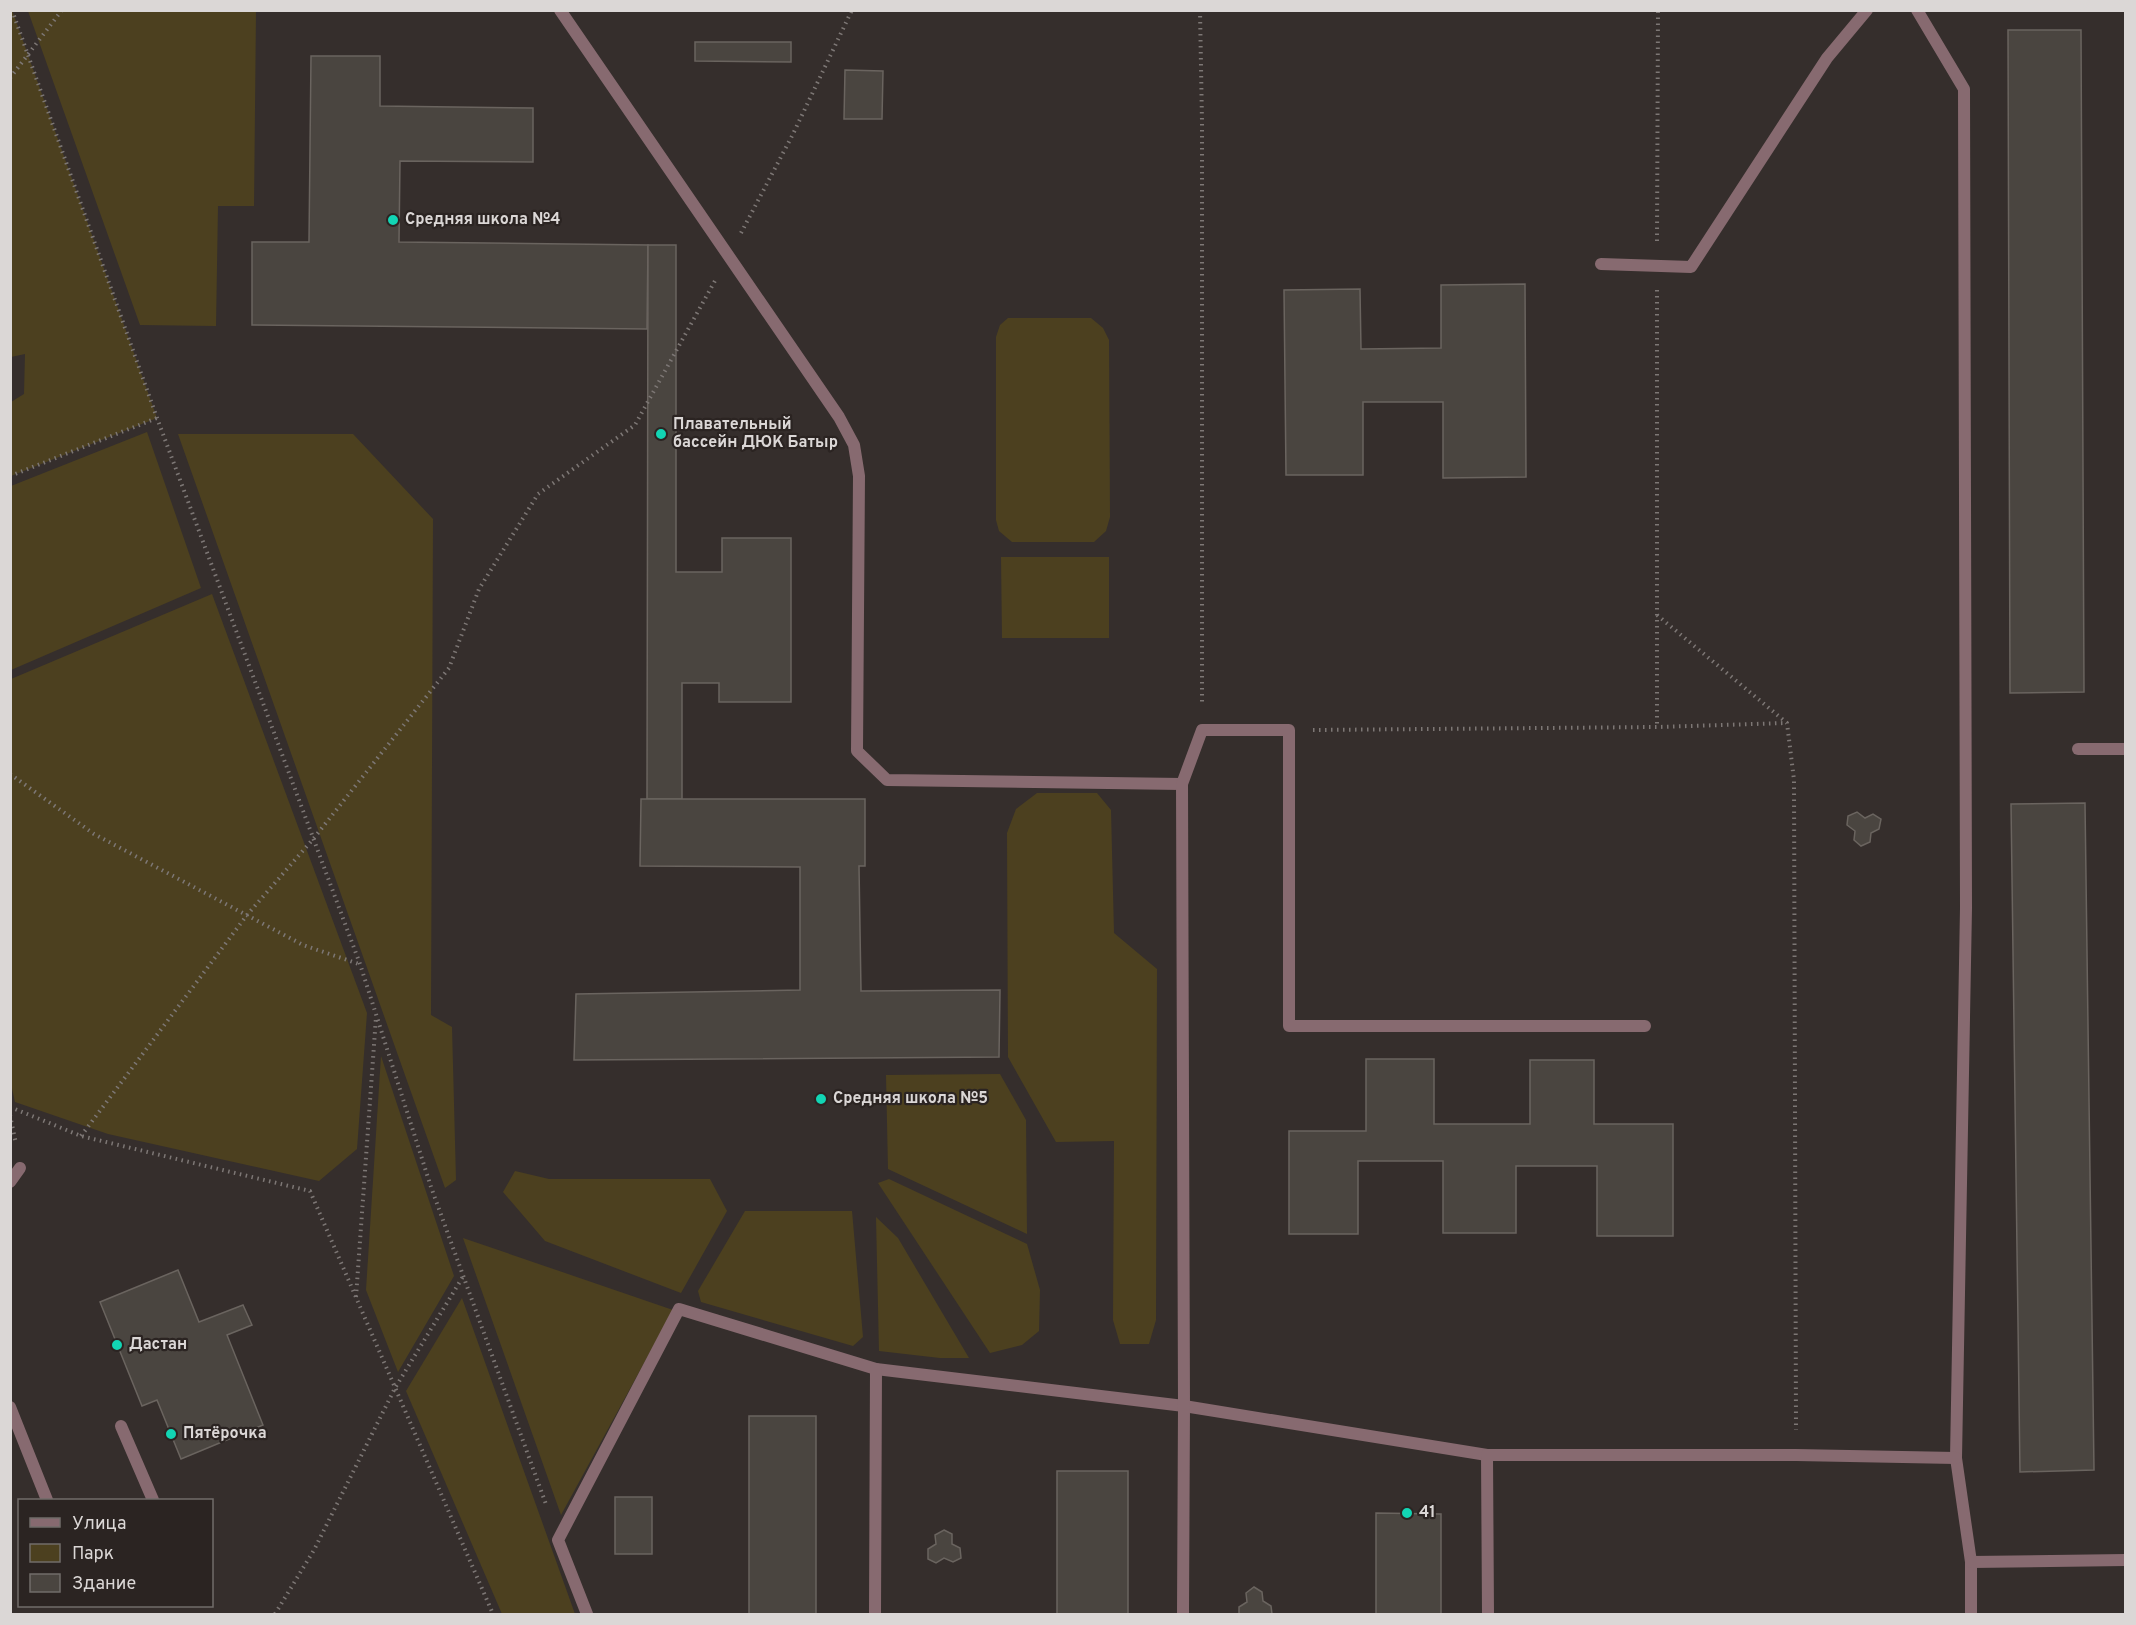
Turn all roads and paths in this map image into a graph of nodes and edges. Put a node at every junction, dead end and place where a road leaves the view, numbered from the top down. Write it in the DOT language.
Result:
graph roads {
  1 [pos="12,10"];
  2 [pos="62,10"];
  3 [pos="560,10"];
  4 [pos="852,10"];
  5 [pos="1200,10"];
  6 [pos="1658,10"];
  7 [pos="1867,10"];
  8 [pos="1917,10"];
  9 [pos="28,54"];
  10 [pos="10,78"];
  11 [pos="729,256"];
  12 [pos="1601,264"];
  13 [pos="1657,266"];
  14 [pos="158,418"];
  15 [pos="10,476"];
  16 [pos="1657,615"];
  17 [pos="1786,723"];
  18 [pos="1657,727"];
  19 [pos="1202,730"];
  20 [pos="1289,730"];
  21 [pos="2078,749"];
  22 [pos="2126,749"];
  23 [pos="10,774"];
  24 [pos="1182,784"];
  25 [pos="314,838"];
  26 [pos="247,915"];
  27 [pos="360,964"];
  28 [pos="376,1014"];
  29 [pos="1645,1026"];
  30 [pos="10,1107"];
  31 [pos="81,1136"];
  32 [pos="20,1168"];
  33 [pos="10,1182"];
  34 [pos="464,1275"];
  35 [pos="356,1298"];
  36 [pos="876,1369"];
  37 [pos="395,1388"];
  38 [pos="1184,1406"];
  39 [pos="10,1407"];
  40 [pos="121,1426"];
  41 [pos="1487,1455"];
  42 [pos="1796,1455"];
  43 [pos="1956,1458"];
  44 [pos="47,1499"];
  45 [pos="153,1499"];
  46 [pos="558,1540"];
  47 [pos="2126,1560"];
  48 [pos="1971,1562"];
  49 [pos="275,1614"];
  50 [pos="493,1614"];
  51 [pos="587,1614"];
  52 [pos="875,1614"];
  53 [pos="1183,1614"];
  54 [pos="1488,1614"];
  55 [pos="1971,1614"];
  1 -- 9 [label="path"];
  2 -- 9 [label="path"];
  3 -- 11 [label="street"];
  4 -- 11 [label="path"];
  5 -- 19 [label="path"];
  6 -- 13 [label="path"];
  7 -- 13 [label="street"];
  8 -- 43 [label="street"];
  9 -- 10 [label="path"];
  9 -- 14 [label="path"];
  11 -- 24 [label="street"];
  11 -- 25 [label="path"];
  12 -- 13 [label="street"];
  13 -- 16 [label="path"];
  14 -- 15 [label="path"];
  14 -- 25 [label="path"];
  16 -- 17 [label="path"];
  16 -- 18 [label="path"];
  17 -- 18 [label="path"];
  17 -- 42 [label="path"];
  18 -- 20 [label="path"];
  19 -- 20 [label="street"];
  19 -- 24 [label="street"];
  20 -- 29 [label="street"];
  21 -- 22 [label="street"];
  23 -- 26 [label="path"];
  24 -- 38 [label="street"];
  25 -- 26 [label="path"];
  25 -- 27 [label="path"];
  26 -- 27 [label="path"];
  26 -- 31 [label="path"];
  27 -- 28 [label="path"];
  28 -- 34 [label="path"];
  28 -- 35 [label="path"];
  30 -- 31 [label="path"];
  31 -- 35 [label="path"];
  32 -- 33 [label="street"];
  34 -- 37 [label="path"];
  34 -- 46 [label="path"];
  35 -- 37 [label="path"];
  36 -- 38 [label="street"];
  36 -- 46 [label="street"];
  36 -- 52 [label="street"];
  37 -- 49 [label="path"];
  37 -- 50 [label="path"];
  38 -- 41 [label="street"];
  38 -- 53 [label="street"];
  39 -- 44 [label="street"];
  40 -- 45 [label="street"];
  41 -- 42 [label="street"];
  41 -- 54 [label="street"];
  42 -- 43 [label="street"];
  43 -- 48 [label="street"];
  46 -- 51 [label="street"];
  47 -- 48 [label="street"];
  48 -- 55 [label="street"];
}
